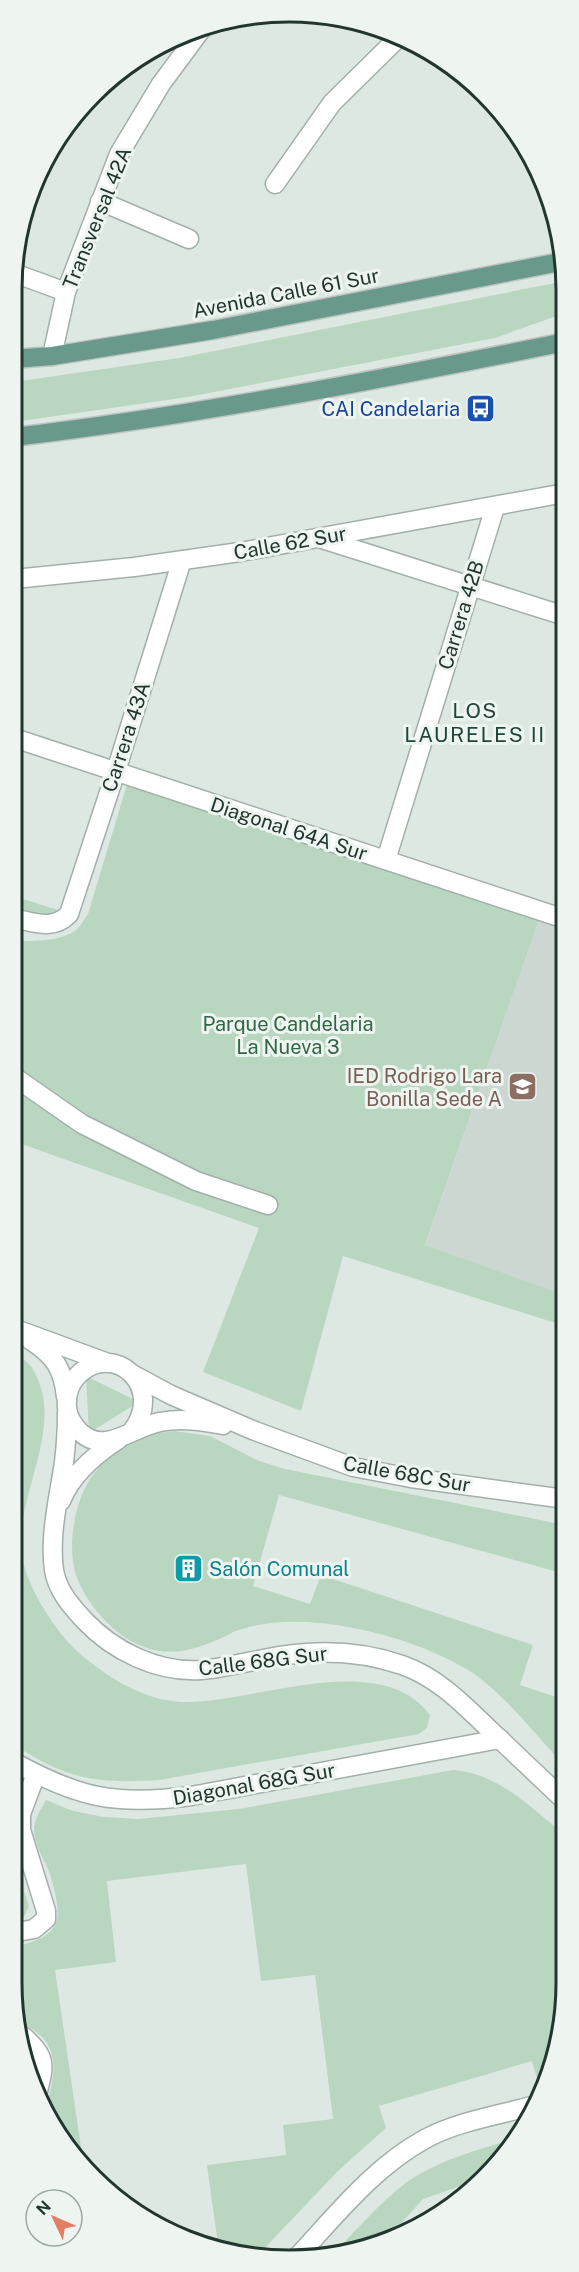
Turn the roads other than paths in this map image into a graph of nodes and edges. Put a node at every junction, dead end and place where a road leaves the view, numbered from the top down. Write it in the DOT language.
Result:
graph roads {
  1 [pos="193,41"];
  2 [pos="393,43"];
  3 [pos="274,184"];
  4 [pos="100,201"];
  5 [pos="189,239"];
  6 [pos="555,263"];
  7 [pos="23,276"];
  8 [pos="66,292"];
  9 [pos="556,344"];
  10 [pos="52,356"];
  11 [pos="22,358"];
  12 [pos="22,436"];
  13 [pos="556,495"];
  14 [pos="495,507"];
  15 [pos="320,539"];
  16 [pos="182,560"];
  17 [pos="22,578"];
  18 [pos="470,586"];
  19 [pos="556,613"];
  20 [pos="22,741"];
  21 [pos="116,771"];
  22 [pos="386,860"];
  23 [pos="556,916"];
  24 [pos="22,919"];
  25 [pos="22,1082"];
  26 [pos="268,1205"];
  27 [pos="22,1332"];
  28 [pos="22,1335"];
  29 [pos="110,1363"];
  30 [pos="132,1374"];
  31 [pos="67,1406"];
  32 [pos="255,1431"];
  33 [pos="127,1434"];
  34 [pos="556,1498"];
  35 [pos="56,1514"];
  36 [pos="500,1739"];
  37 [pos="22,1766"];
  38 [pos="36,1774"];
  39 [pos="556,1792"];
  40 [pos="22,1811"];
  41 [pos="22,1833"];
  42 [pos="22,1931"];
  43 [pos="31,2046"];
  44 [pos="41,2079"];
  45 [pos="525,2108"];
  46 [pos="304,2249"];
  1 -- 4 [label="street, Transversal 42A"];
  2 -- 3 [label="street"];
  4 -- 5 [label="street"];
  4 -- 8 [label="street, Transversal 42A"];
  6 -- 10 [label="main road, Avenida Calle 61 Sur"];
  7 -- 8 [label="street"];
  8 -- 10 [label="street, Transversal 42A"];
  9 -- 12 [label="main road"];
  10 -- 11 [label="main road, Avenida Calle 61 Sur"];
  13 -- 14 [label="street, Calle 62 Sur"];
  14 -- 15 [label="street, Calle 62 Sur"];
  14 -- 18 [label="street, Carrera 42B"];
  15 -- 16 [label="street, Calle 62 Sur"];
  15 -- 18 [label="street"];
  16 -- 17 [label="street, Calle 62 Sur"];
  16 -- 21 [label="street, Carrera 43A"];
  18 -- 19 [label="street"];
  18 -- 22 [label="street, Carrera 42B"];
  20 -- 21 [label="street, Diagonal 64A Sur"];
  21 -- 22 [label="street, Diagonal 64A Sur"];
  21 -- 24 [label="street, Carrera 43A"];
  22 -- 23 [label="street, Diagonal 64A Sur"];
  25 -- 26 [label="street"];
  27 -- 29 [label="street"];
  28 -- 31 [label="street"];
  29 -- 30 [label="street"];
  29 -- 31 [label="street"];
  30 -- 32 [label="street, Calle 68C Sur"];
  30 -- 33 [label="street"];
  31 -- 33 [label="street"];
  31 -- 35 [label="street, Calle 68G Sur"];
  32 -- 33 [label="street, Calle 68C Sur"];
  32 -- 34 [label="street, Calle 68C Sur"];
  33 -- 35 [label="street"];
  35 -- 36 [label="street, Calle 68G Sur"];
  36 -- 38 [label="street, Diagonal 68G Sur"];
  36 -- 39 [label="street, Calle 68G Sur"];
  37 -- 38 [label="street, Diagonal 68G Sur"];
  38 -- 40 [label="street"];
  41 -- 42 [label="street"];
  43 -- 44 [label="street"];
  45 -- 46 [label="street"];
}
